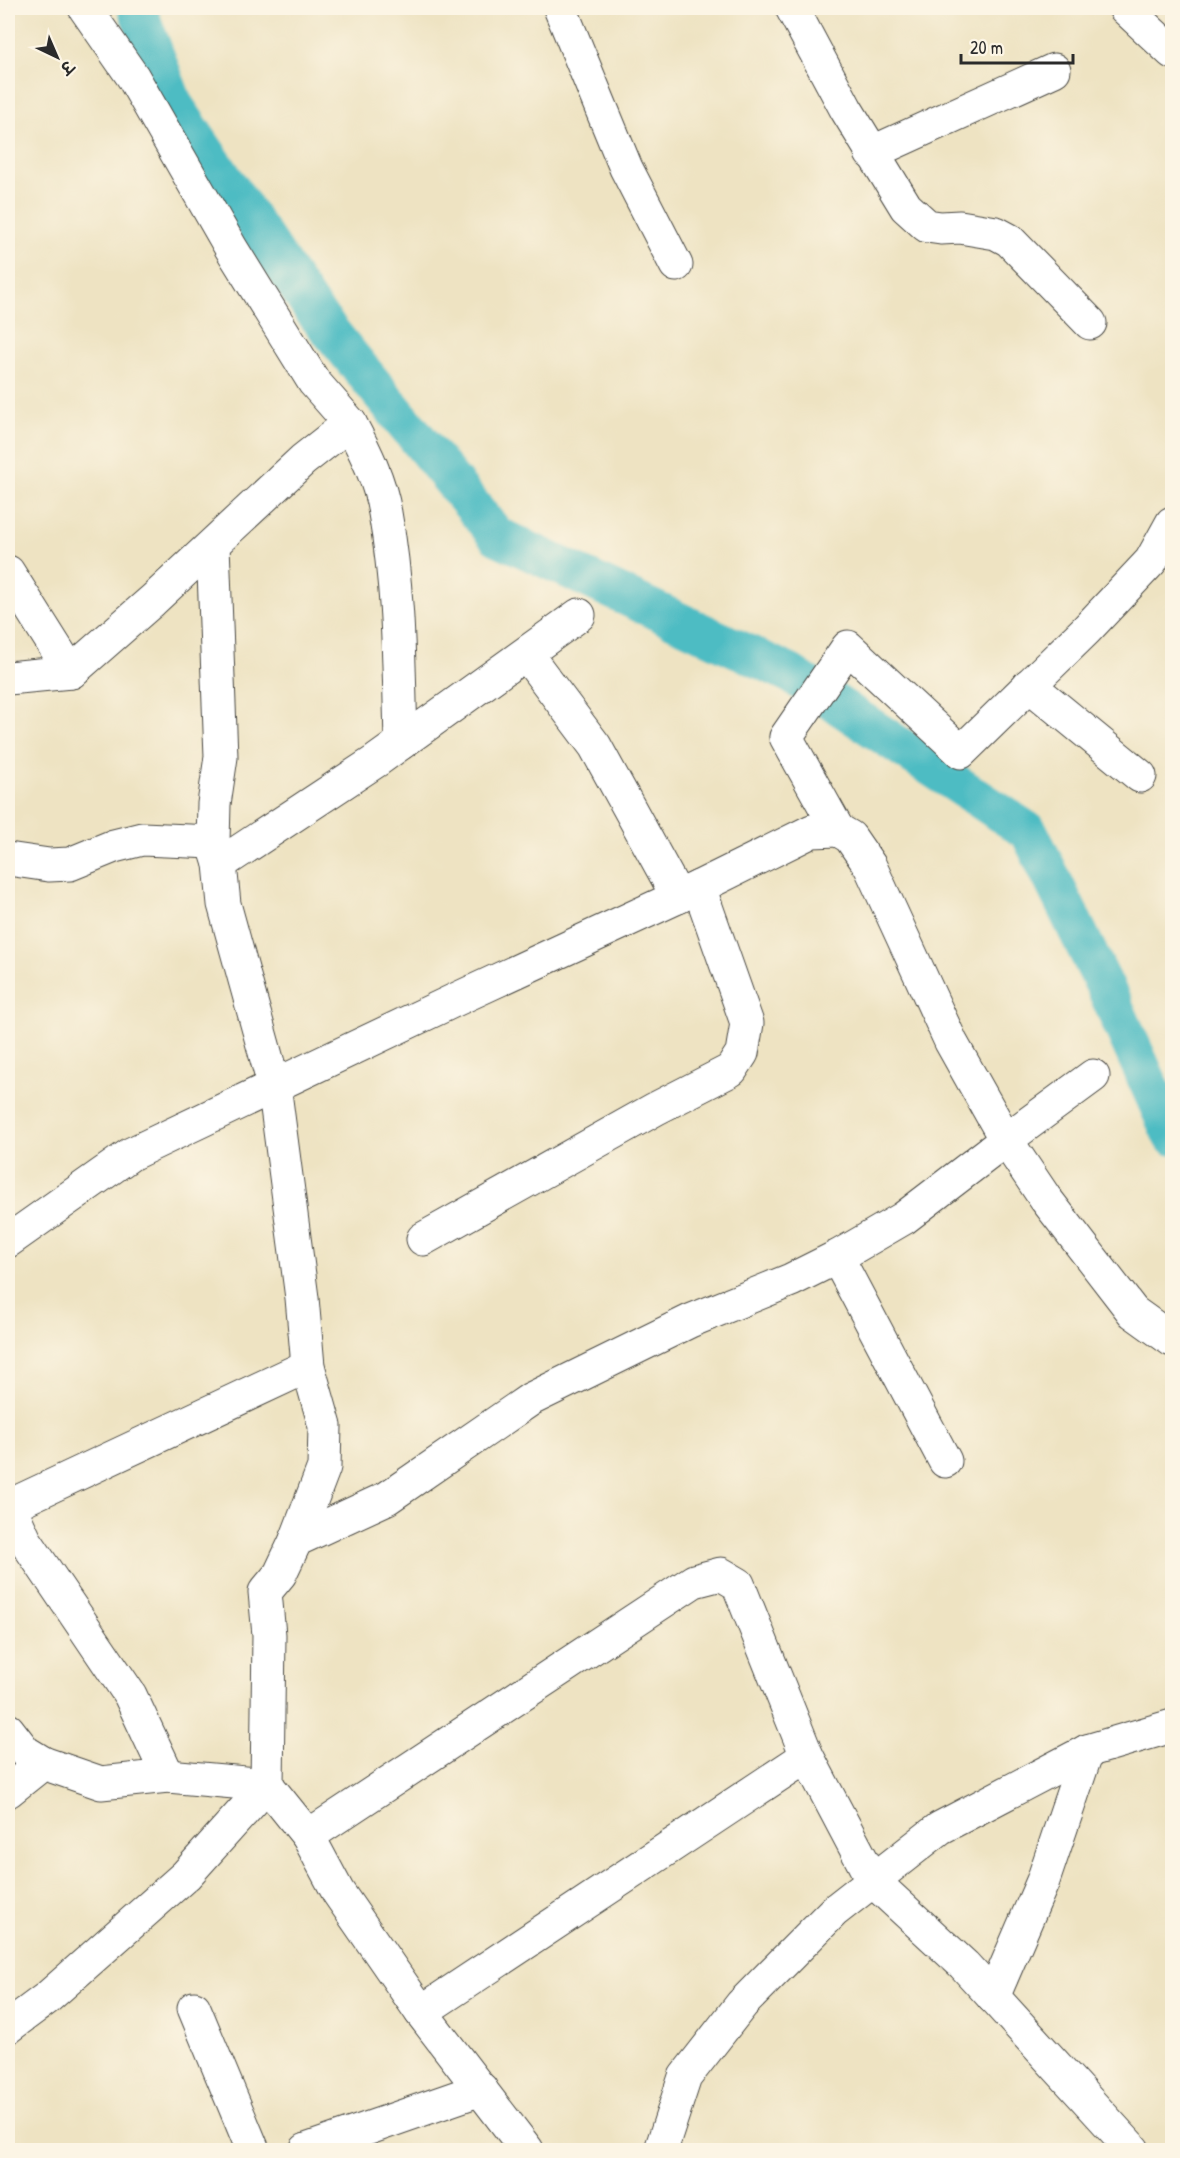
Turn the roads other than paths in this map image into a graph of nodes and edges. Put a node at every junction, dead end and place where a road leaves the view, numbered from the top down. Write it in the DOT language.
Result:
graph roads {
  1 [pos="85,8"];
  2 [pos="560,8"];
  3 [pos="792,8"];
  4 [pos="1125,8"];
  5 [pos="1173,52"];
  6 [pos="1054,70"];
  7 [pos="872,153"];
  8 [pos="676,265"];
  9 [pos="1089,322"];
  10 [pos="350,423"];
  11 [pos="1173,523"];
  12 [pos="213,545"];
  13 [pos="8,572"];
  14 [pos="579,615"];
  15 [pos="526,654"];
  16 [pos="71,672"];
  17 [pos="8,678"];
  18 [pos="1029,685"];
  19 [pos="400,743"];
  20 [pos="1140,776"];
  21 [pos="838,830"];
  22 [pos="216,853"];
  23 [pos="8,859"];
  24 [pos="689,892"];
  25 [pos="1093,1076"];
  26 [pos="274,1086"];
  27 [pos="1005,1140"];
  28 [pos="423,1239"];
  29 [pos="8,1241"];
  30 [pos="837,1257"];
  31 [pos="1173,1340"];
  32 [pos="308,1366"];
  33 [pos="945,1461"];
  34 [pos="8,1504"];
  35 [pos="296,1540"];
  36 [pos="1173,1726"];
  37 [pos="8,1730"];
  38 [pos="1087,1751"];
  39 [pos="807,1756"];
  40 [pos="43,1763"];
  41 [pos="168,1776"];
  42 [pos="267,1785"];
  43 [pos="8,1791"];
  44 [pos="308,1836"];
  45 [pos="873,1881"];
  46 [pos="993,1997"];
  47 [pos="194,2008"];
  48 [pos="421,2012"];
  49 [pos="8,2026"];
  50 [pos="481,2089"];
  51 [pos="253,2151"];
  52 [pos="306,2151"];
  53 [pos="528,2151"];
  54 [pos="662,2151"];
  55 [pos="1133,2151"];
  1 -- 10 [label="street"];
  2 -- 8 [label="street"];
  3 -- 7 [label="street"];
  4 -- 5 [label="street"];
  6 -- 7 [label="street"];
  7 -- 9 [label="street"];
  10 -- 12 [label="street"];
  10 -- 19 [label="street"];
  11 -- 18 [label="street"];
  12 -- 16 [label="street"];
  12 -- 22 [label="street"];
  13 -- 16 [label="street"];
  14 -- 15 [label="street"];
  15 -- 19 [label="street"];
  15 -- 24 [label="street"];
  16 -- 17 [label="street"];
  18 -- 20 [label="street"];
  18 -- 21 [label="street"];
  19 -- 22 [label="street"];
  21 -- 24 [label="street"];
  21 -- 27 [label="street"];
  22 -- 23 [label="street"];
  22 -- 26 [label="street"];
  24 -- 26 [label="street"];
  24 -- 28 [label="street"];
  25 -- 27 [label="street"];
  26 -- 29 [label="street"];
  26 -- 32 [label="street"];
  27 -- 30 [label="street"];
  27 -- 31 [label="street"];
  30 -- 33 [label="street"];
  30 -- 35 [label="street"];
  32 -- 34 [label="street"];
  32 -- 35 [label="street"];
  34 -- 41 [label="street"];
  35 -- 42 [label="street"];
  36 -- 38 [label="street"];
  37 -- 40 [label="street"];
  38 -- 45 [label="street"];
  38 -- 46 [label="street"];
  39 -- 44 [label="street"];
  39 -- 45 [label="street"];
  39 -- 48 [label="street"];
  40 -- 41 [label="street"];
  40 -- 43 [label="street"];
  41 -- 42 [label="street"];
  42 -- 44 [label="street"];
  42 -- 49 [label="street"];
  44 -- 48 [label="street"];
  45 -- 46 [label="street"];
  45 -- 54 [label="street"];
  46 -- 55 [label="street"];
  47 -- 51 [label="street"];
  48 -- 50 [label="street"];
  50 -- 52 [label="street"];
  50 -- 53 [label="street"];
}
